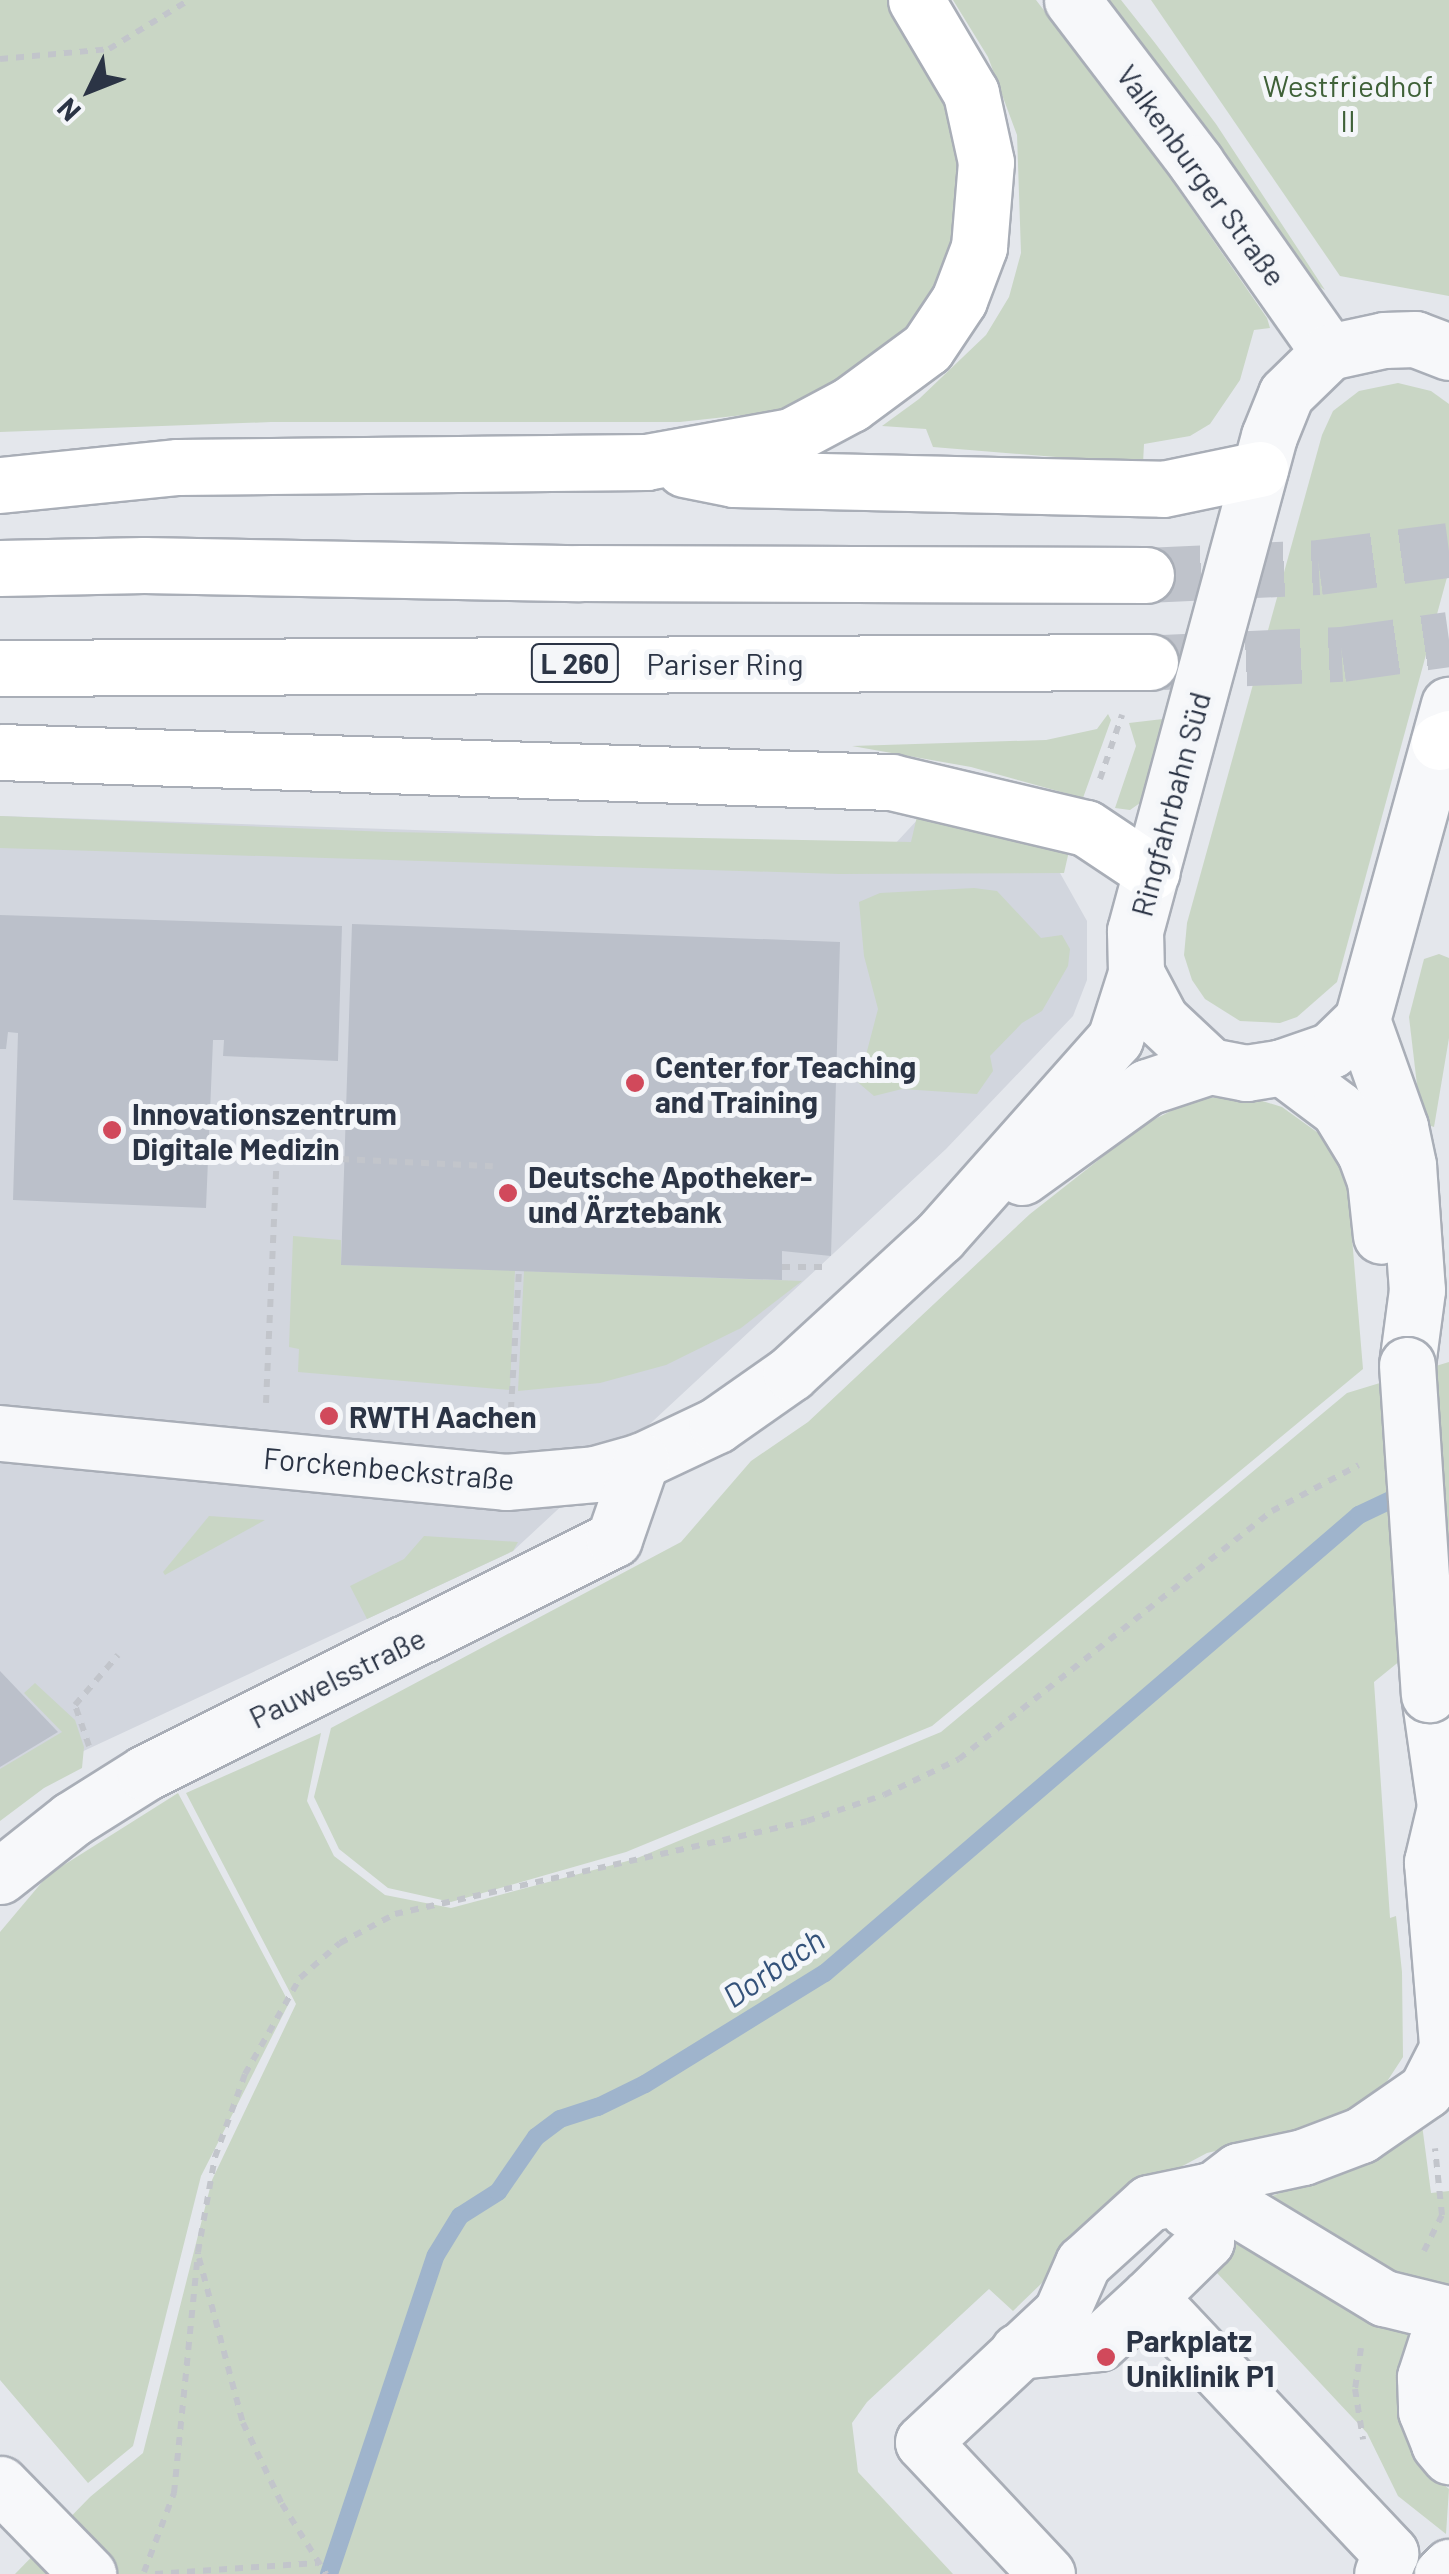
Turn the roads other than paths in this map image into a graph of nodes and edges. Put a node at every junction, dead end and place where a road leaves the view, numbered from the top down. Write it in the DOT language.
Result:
graph roads {
  1 [pos="916,0"];
  2 [pos="1072,0"];
  3 [pos="1329,352"];
  4 [pos="1449,352"];
  5 [pos="646,462"];
  6 [pos="1260,469"];
  7 [pos="0,485"];
  8 [pos="0,568"];
  9 [pos="1146,574"];
  10 [pos="1150,662"];
  11 [pos="0,668"];
  12 [pos="1446,728"];
  13 [pos="0,752"];
  14 [pos="1152,872"];
  15 [pos="1136,973"];
  16 [pos="1362,1020"];
  17 [pos="1210,1066"];
  18 [pos="1282,1067"];
  19 [pos="1397,1231"];
  20 [pos="938,1238"];
  21 [pos="0,1433"];
  22 [pos="641,1461"];
  23 [pos="1449,1616"];
  24 [pos="1429,1694"];
  25 [pos="1447,1810"];
  26 [pos="0,1876"];
  27 [pos="1448,2060"];
  28 [pos="1207,2191"];
  29 [pos="1149,2297"];
  30 [pos="1449,2314"];
  31 [pos="1449,2326"];
  32 [pos="1018,2351"];
  33 [pos="1449,2456"];
  34 [pos="0,2471"];
  35 [pos="25,2509"];
  36 [pos="1449,2568"];
  37 [pos="88,2574"];
  38 [pos="1047,2574"];
  39 [pos="1382,2574"];
  40 [pos="1442,2574"];
  1 -- 5 [label="highway"];
  2 -- 3 [label="street, Valkenburger Straße"];
  3 -- 4 [label="street"];
  3 -- 6 [label="street, Ringfahrbahn Süd"];
  5 -- 6 [label="highway"];
  5 -- 7 [label="highway"];
  6 -- 14 [label="street, Ringfahrbahn Süd"];
  8 -- 9 [label="highway"];
  10 -- 11 [label="highway, Pariser Ring / L 260"];
  12 -- 16 [label="street"];
  13 -- 14 [label="highway"];
  14 -- 15 [label="street, Ringfahrbahn Süd"];
  15 -- 17 [label="street, Ringfahrbahn Süd"];
  15 -- 20 [label="street, Forckenbeckstraße"];
  16 -- 18 [label="street"];
  16 -- 19 [label="street"];
  17 -- 18 [label="street"];
  17 -- 20 [label="street, Forckenbeckstraße"];
  18 -- 19 [label="street"];
  19 -- 24 [label="street, bridge"];
  20 -- 22 [label="street, Forckenbeckstraße"];
  21 -- 22 [label="street, Forckenbeckstraße"];
  22 -- 26 [label="street, Pauwelsstraße"];
  23 -- 24 [label="highway"];
  24 -- 25 [label="street"];
  25 -- 27 [label="street"];
  27 -- 28 [label="street"];
  28 -- 29 [label="street"];
  28 -- 30 [label="street"];
  28 -- 32 [label="street"];
  29 -- 32 [label="street"];
  29 -- 39 [label="street"];
  31 -- 33 [label="street"];
  32 -- 38 [label="street"];
  34 -- 35 [label="street"];
  35 -- 37 [label="street"];
  36 -- 40 [label="street"];
}
